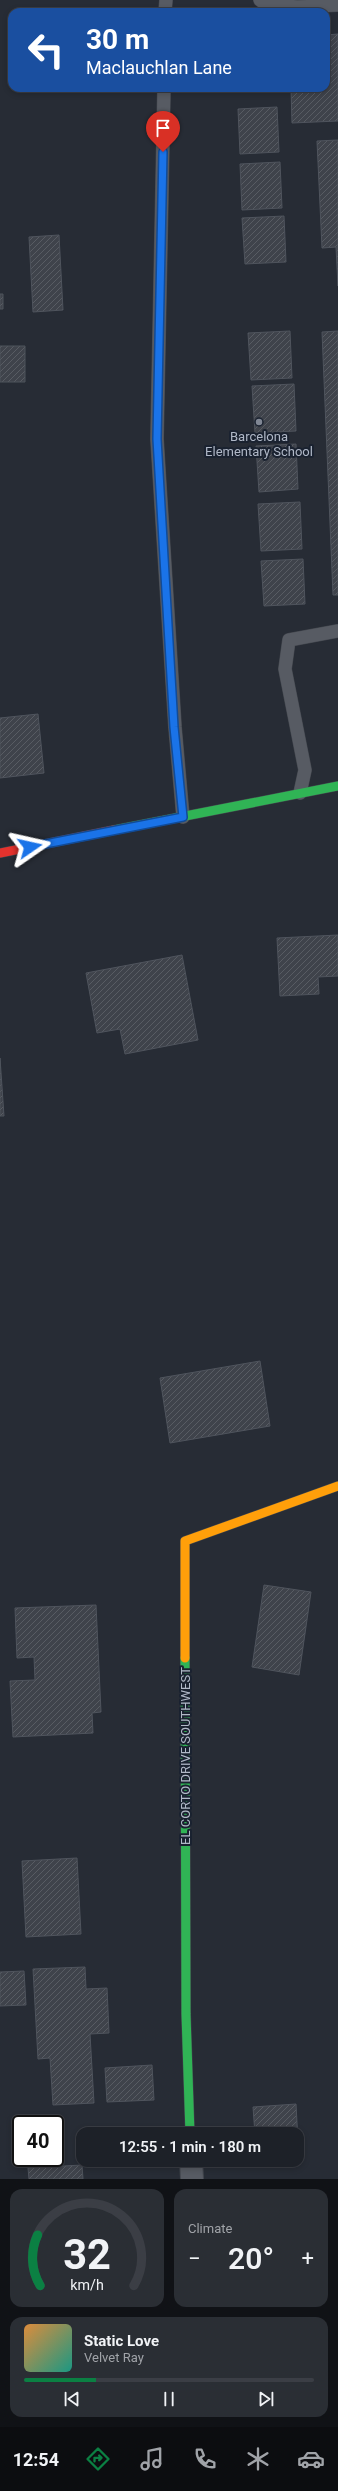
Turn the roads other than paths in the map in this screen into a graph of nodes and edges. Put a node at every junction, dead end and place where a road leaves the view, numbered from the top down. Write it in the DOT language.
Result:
graph roads {
  1 [pos="260,0"];
  2 [pos="338,5"];
  3 [pos="164,92"];
  4 [pos="338,631"];
  5 [pos="338,786"];
  6 [pos="300,793"];
  7 [pos="183,817"];
  8 [pos="0,854"];
  9 [pos="338,1486"];
  10 [pos="190,2127"];
  11 [pos="192,2167"];
  12 [pos="192,2179"];
  1 -- 2 [label="lane"];
  3 -- 7 [label="lane"];
  4 -- 6 [label="lane"];
  5 -- 6 [label="street"];
  6 -- 7 [label="street"];
  7 -- 8 [label="street"];
  9 -- 10 [label="street, EL CORTO DRIVE SOUTHWEST"];
  11 -- 12 [label="street"];
}
